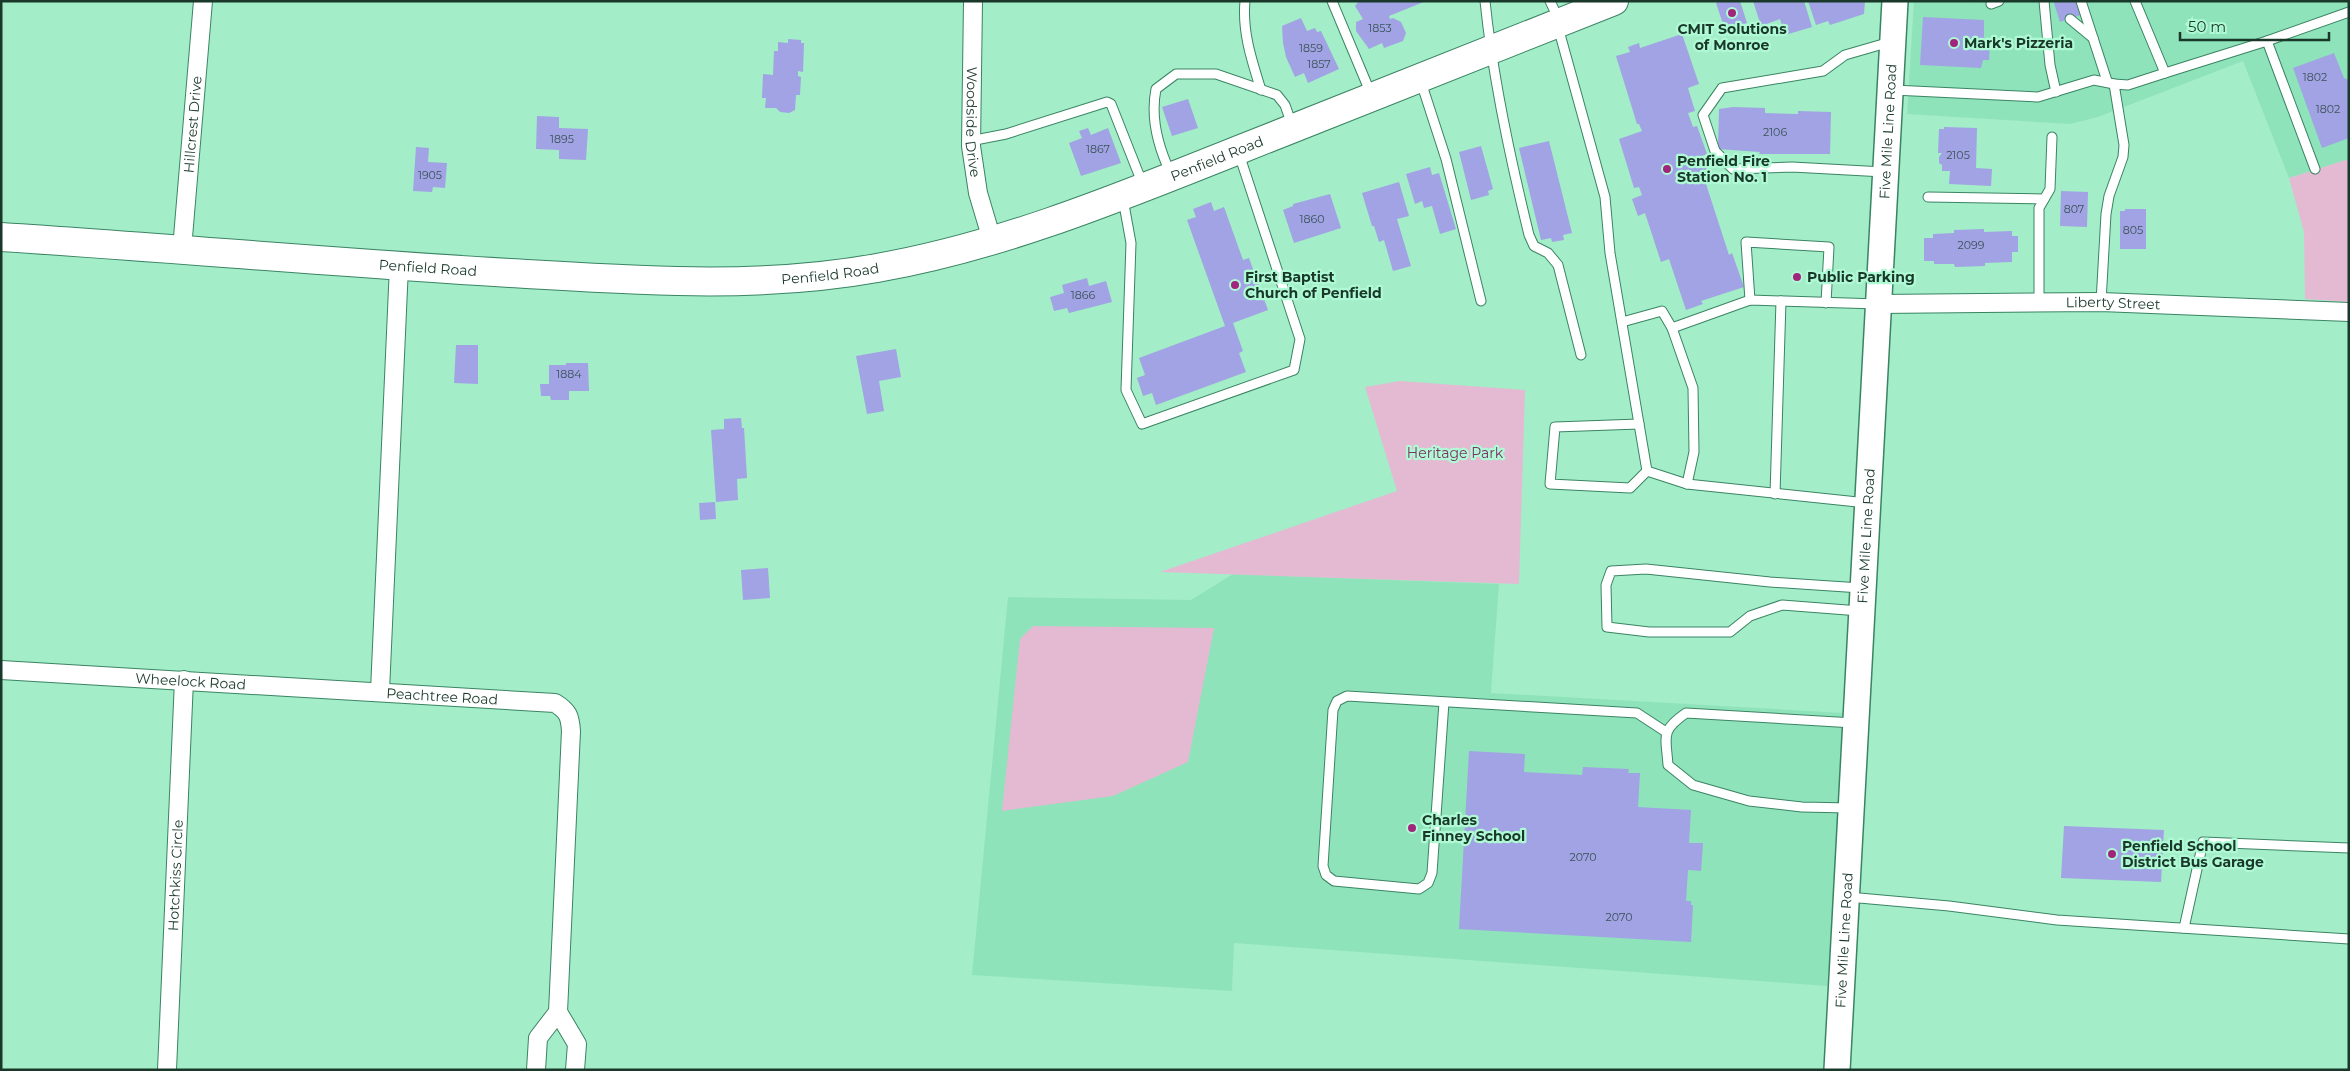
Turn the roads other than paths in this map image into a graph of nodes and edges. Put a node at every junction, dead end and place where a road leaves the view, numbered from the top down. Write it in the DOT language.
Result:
graph roads {
  1 [pos="203,1"];
  2 [pos="973,1"];
  3 [pos="1245,1"];
  4 [pos="1332,1"];
  5 [pos="1485,1"];
  6 [pos="1895,1"];
  7 [pos="2044,1"];
  8 [pos="2081,1"];
  9 [pos="2135,1"];
  10 [pos="1604,3"];
  11 [pos="2349,12"];
  12 [pos="1556,16"];
  13 [pos="2070,19"];
  14 [pos="2093,38"];
  15 [pos="1892,41"];
  16 [pos="2267,41"];
  17 [pos="1490,50"];
  18 [pos="2165,73"];
  19 [pos="1420,78"];
  20 [pos="2111,83"];
  21 [pos="1261,90"];
  22 [pos="1890,90"];
  23 [pos="2056,92"];
  24 [pos="1373,97"];
  25 [pos="1293,128"];
  26 [pos="2052,137"];
  27 [pos="970,141"];
  28 [pos="1238,150"];
  29 [pos="2315,169"];
  30 [pos="1885,172"];
  31 [pos="1173,176"];
  32 [pos="1133,192"];
  33 [pos="1928,197"];
  34 [pos="2044,199"];
  35 [pos="1,238"];
  36 [pos="992,240"];
  37 [pos="182,249"];
  38 [pos="399,266"];
  39 [pos="1750,300"];
  40 [pos="1481,301"];
  41 [pos="1782,301"];
  42 [pos="2039,302"];
  43 [pos="2101,302"];
  44 [pos="1826,303"];
  45 [pos="1878,304"];
  46 [pos="2349,312"];
  47 [pos="1622,322"];
  48 [pos="1672,328"];
  49 [pos="1581,355"];
  50 [pos="1639,424"];
  51 [pos="1648,471"];
  52 [pos="1687,484"];
  53 [pos="1774,494"];
  54 [pos="1867,503"];
  55 [pos="1861,599"];
  56 [pos="1,670"];
  57 [pos="184,680"];
  58 [pos="380,691"];
  59 [pos="1444,702"];
  60 [pos="1854,723"];
  61 [pos="1666,732"];
  62 [pos="1850,808"];
  63 [pos="2349,848"];
  64 [pos="1846,897"];
  65 [pos="2184,928"];
  66 [pos="2349,940"];
  67 [pos="558,1012"];
  68 [pos="167,1070"];
  69 [pos="536,1070"];
  70 [pos="576,1070"];
  71 [pos="1837,1070"];
  1 -- 37 [label="street, Hillcrest Drive"];
  2 -- 27 [label="street, Woodside Drive"];
  3 -- 21 [label="lane"];
  4 -- 24 [label="lane"];
  5 -- 17 [label="lane"];
  6 -- 15 [label="main road, Five Mile Line Road"];
  7 -- 23 [label="lane"];
  8 -- 14 [label="lane"];
  9 -- 18 [label="lane"];
  10 -- 12 [label="main road, Penfield Road"];
  11 -- 16 [label="lane"];
  12 -- 17 [label="main road, Penfield Road"];
  12 -- 47 [label="lane"];
  13 -- 14 [label="lane"];
  14 -- 20 [label="lane"];
  15 -- 22 [label="main road, Five Mile Line Road"];
  15 -- 30 [label="lane"];
  16 -- 18 [label="lane"];
  16 -- 29 [label="lane"];
  17 -- 19 [label="main road, Penfield Road"];
  17 -- 49 [label="lane"];
  18 -- 20 [label="lane"];
  19 -- 24 [label="main road, Penfield Road"];
  19 -- 40 [label="lane"];
  20 -- 23 [label="lane"];
  20 -- 43 [label="lane"];
  21 -- 25 [label="lane"];
  21 -- 31 [label="lane"];
  22 -- 23 [label="lane"];
  22 -- 30 [label="main road, Five Mile Line Road"];
  24 -- 25 [label="main road, Penfield Road"];
  25 -- 28 [label="main road, Penfield Road"];
  26 -- 34 [label="lane"];
  27 -- 32 [label="lane"];
  27 -- 36 [label="street, Woodside Drive"];
  28 -- 31 [label="main road, Penfield Road"];
  28 -- 32 [label="lane"];
  30 -- 45 [label="main road, Five Mile Line Road"];
  31 -- 32 [label="main road, Penfield Road"];
  32 -- 36 [label="main road, Penfield Road"];
  33 -- 34 [label="lane"];
  34 -- 42 [label="lane"];
  35 -- 37 [label="main road, Penfield Road"];
  36 -- 38 [label="main road, Penfield Road"];
  37 -- 38 [label="main road, Penfield Road"];
  38 -- 58 [label="street, Peachtree Road"];
  39 -- 41 [label="lane"];
  39 -- 44 [label="lane"];
  39 -- 48 [label="lane"];
  41 -- 44 [label="lane"];
  41 -- 53 [label="lane"];
  42 -- 43 [label="street, Liberty Street"];
  42 -- 45 [label="street, Liberty Street"];
  43 -- 46 [label="street, Liberty Street"];
  44 -- 45 [label="lane"];
  45 -- 54 [label="main road, Five Mile Line Road"];
  47 -- 48 [label="lane"];
  47 -- 50 [label="lane"];
  48 -- 52 [label="lane"];
  50 -- 51 [label="lane"];
  50 -- 51 [label="lane"];
  51 -- 52 [label="lane"];
  52 -- 53 [label="lane"];
  53 -- 54 [label="lane"];
  54 -- 55 [label="main road, Five Mile Line Road"];
  55 -- 55 [label="lane"];
  55 -- 60 [label="main road, Five Mile Line Road"];
  56 -- 57 [label="street, Wheelock Road"];
  57 -- 58 [label="street, Wheelock Road"];
  57 -- 68 [label="street, Hotchkiss Circle"];
  58 -- 67 [label="street, Peachtree Road"];
  59 -- 59 [label="lane"];
  59 -- 61 [label="lane"];
  60 -- 61 [label="lane"];
  60 -- 62 [label="main road, Five Mile Line Road"];
  61 -- 62 [label="lane"];
  62 -- 64 [label="main road, Five Mile Line Road"];
  63 -- 65 [label="lane"];
  64 -- 65 [label="lane"];
  64 -- 71 [label="main road, Five Mile Line Road"];
  65 -- 66 [label="lane"];
  67 -- 69 [label="street"];
  67 -- 70 [label="street"];
}
